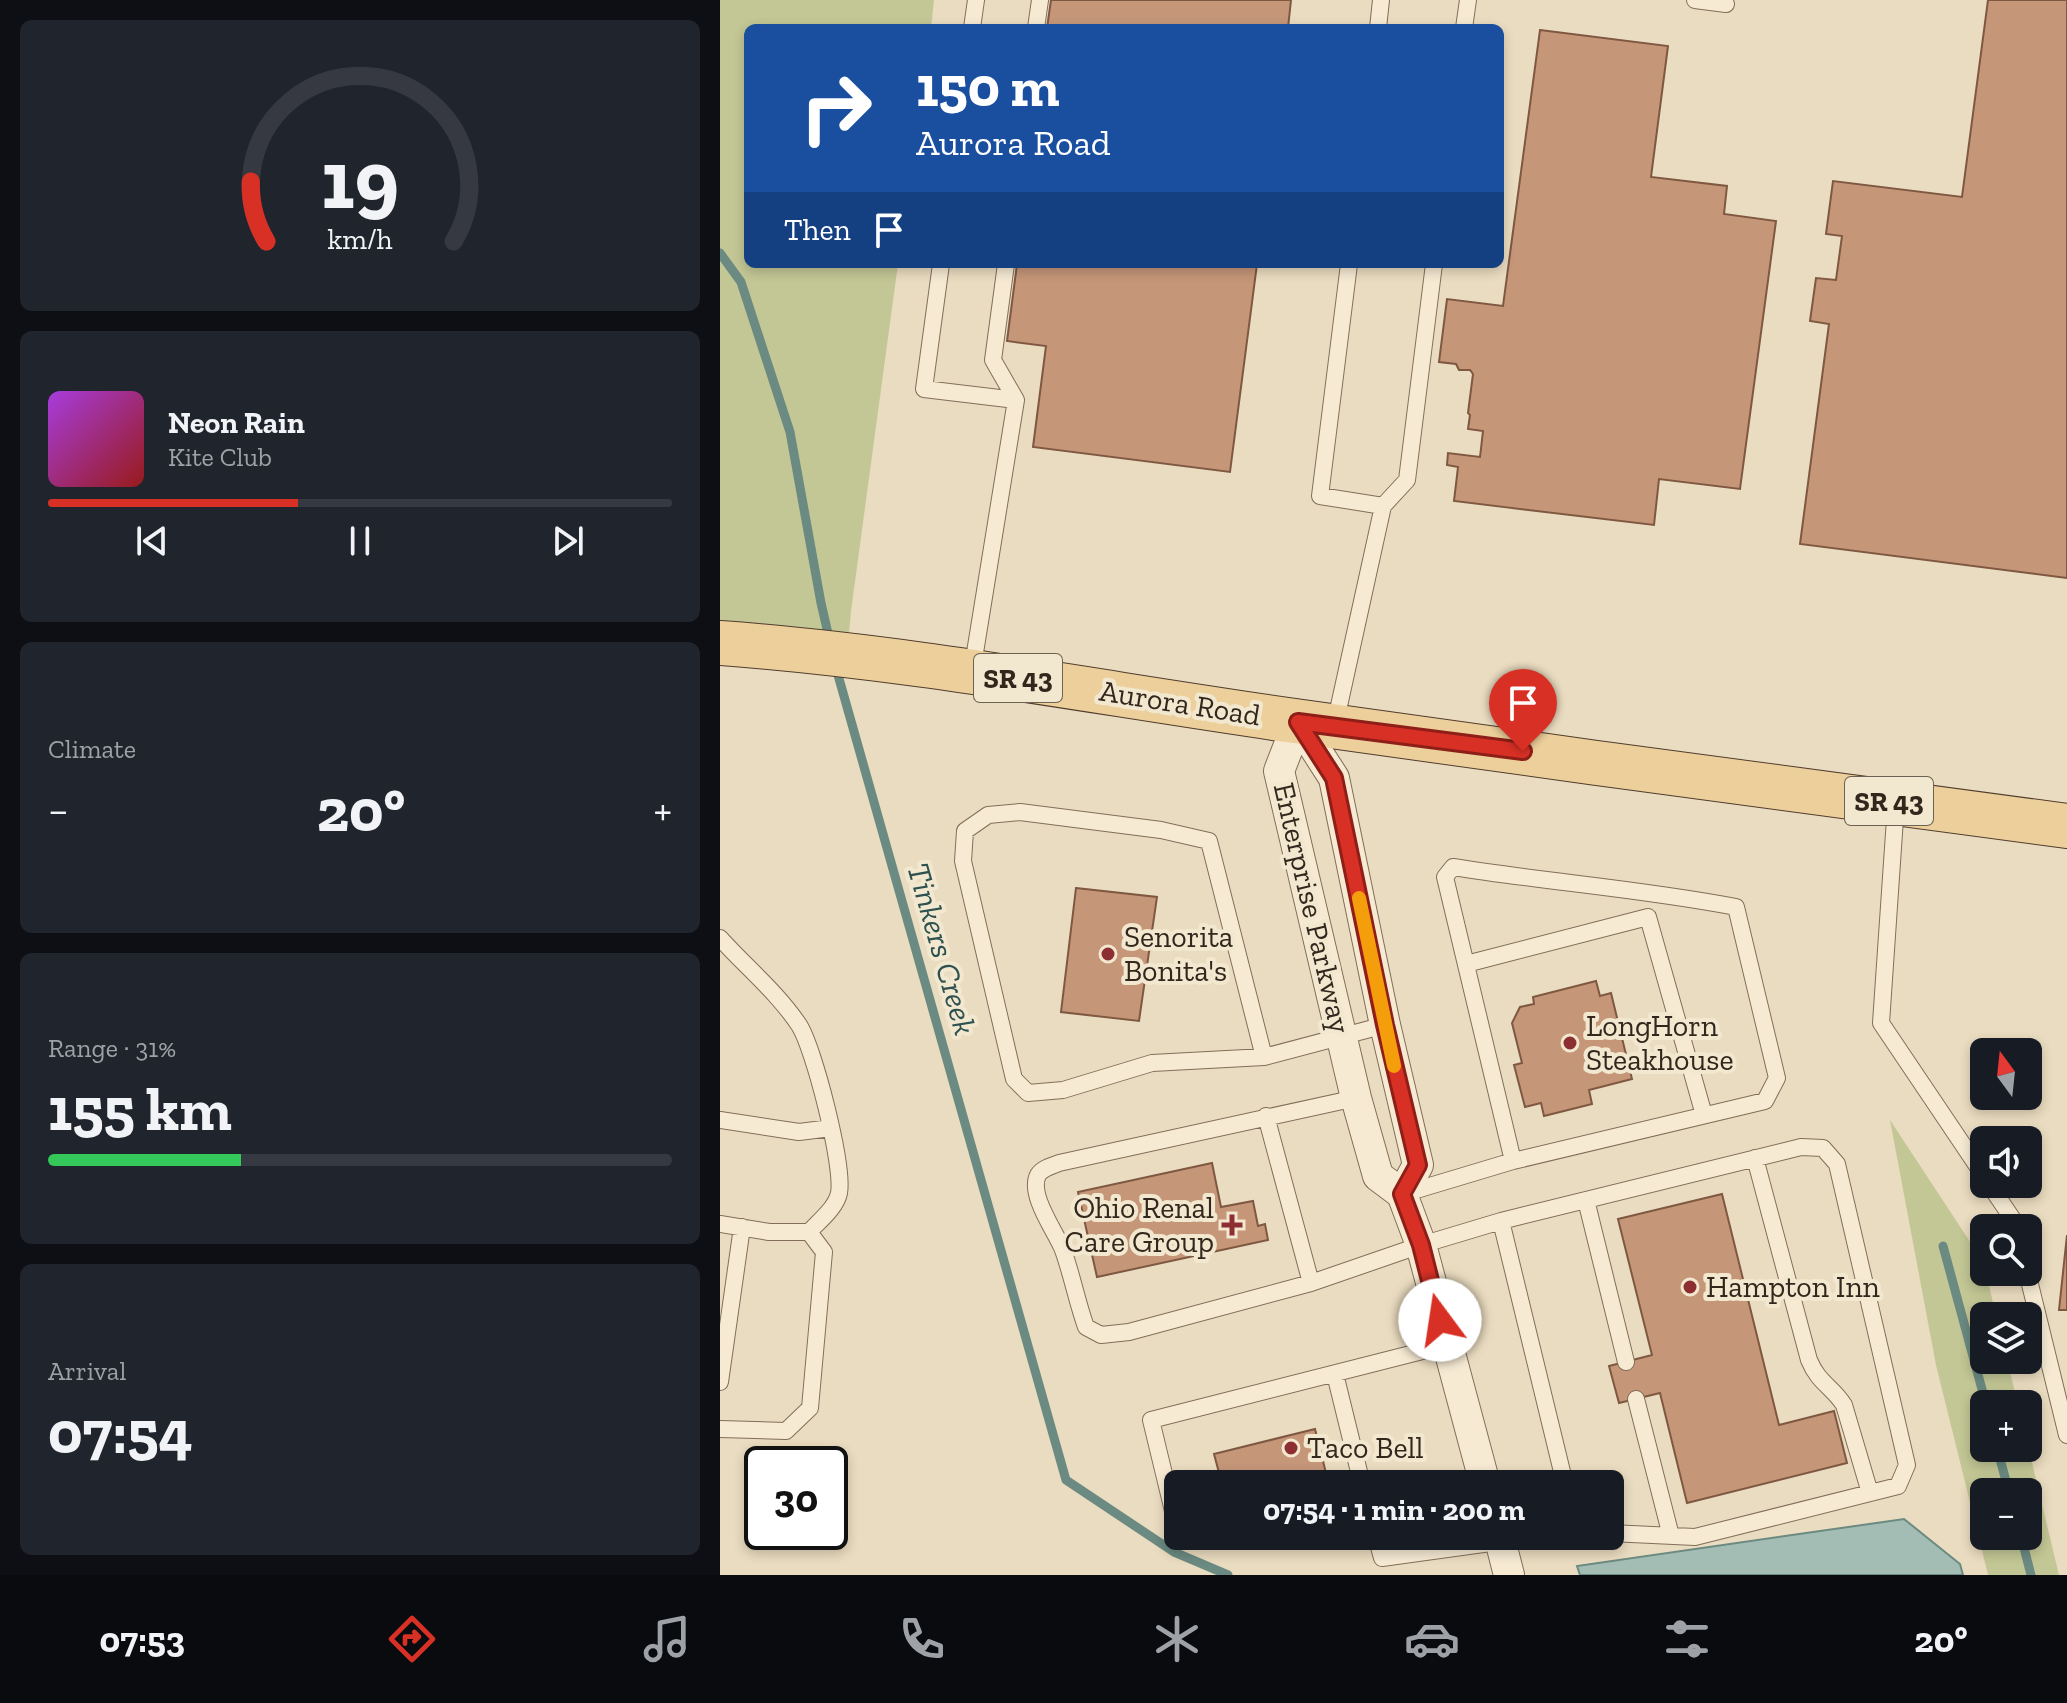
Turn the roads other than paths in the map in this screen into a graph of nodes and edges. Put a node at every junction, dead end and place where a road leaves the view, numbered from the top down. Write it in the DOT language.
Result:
graph roads {
  1 [pos="976,0"];
  2 [pos="1040,0"];
  3 [pos="1381,0"];
  4 [pos="1468,0"];
  5 [pos="1695,0"];
  6 [pos="1726,4"];
  7 [pos="973,24"];
  8 [pos="1037,24"];
  9 [pos="1378,24"];
  10 [pos="1465,24"];
  11 [pos="940,268"];
  12 [pos="1005,268"];
  13 [pos="1348,268"];
  14 [pos="1434,268"];
  15 [pos="1016,400"];
  16 [pos="1383,506"];
  17 [pos="720,643"];
  18 [pos="972,673"];
  19 [pos="1316,724"];
  20 [pos="1896,802"];
  21 [pos="2067,826"];
  22 [pos="1641,891"];
  23 [pos="1648,917"];
  24 [pos="720,938"];
  25 [pos="1466,964"];
  26 [pos="1385,1025"];
  27 [pos="1342,1037"];
  28 [pos="1264,1057"];
  29 [pos="1356,1098"];
  30 [pos="1704,1115"];
  31 [pos="1266,1116"];
  32 [pos="720,1120"];
  33 [pos="831,1128"];
  34 [pos="1970,1155"];
  35 [pos="1755,1158"];
  36 [pos="1513,1161"];
  37 [pos="1402,1194"];
  38 [pos="1586,1200"];
  39 [pos="1501,1221"];
  40 [pos="720,1224"];
  41 [pos="742,1227"];
  42 [pos="809,1232"];
  43 [pos="1421,1245"];
  44 [pos="1311,1283"];
  45 [pos="2030,1286"];
  46 [pos="1446,1345"];
  47 [pos="1626,1362"];
  48 [pos="1335,1374"];
  49 [pos="720,1382"];
  50 [pos="1636,1399"];
  51 [pos="720,1429"];
  52 [pos="2067,1435"];
  53 [pos="1359,1470"];
  54 [pos="1481,1470"];
  55 [pos="1562,1470"];
  56 [pos="1164,1474"];
  57 [pos="1870,1493"];
  58 [pos="1624,1534"];
  59 [pos="1671,1536"];
  60 [pos="1380,1550"];
  61 [pos="1432,1550"];
  62 [pos="1503,1550"];
  63 [pos="1509,1575"];
  1 -- 7 [label="lane"];
  2 -- 8 [label="lane"];
  3 -- 9 [label="lane"];
  4 -- 10 [label="lane"];
  5 -- 6 [label="lane"];
  11 -- 15 [label="lane"];
  12 -- 15 [label="lane"];
  13 -- 16 [label="lane"];
  14 -- 16 [label="lane"];
  15 -- 18 [label="lane"];
  16 -- 19 [label="lane"];
  17 -- 18 [label="main road, Aurora Road / SR 43"];
  18 -- 19 [label="main road, Aurora Road / SR 43"];
  19 -- 20 [label="main road, Aurora Road / SR 43"];
  19 -- 26 [label="street, Enterprise Parkway"];
  19 -- 27 [label="street, Enterprise Parkway"];
  20 -- 21 [label="main road, Aurora Road / SR 43"];
  20 -- 34 [label="lane"];
  22 -- 23 [label="lane"];
  22 -- 25 [label="lane"];
  22 -- 30 [label="lane"];
  23 -- 25 [label="lane"];
  23 -- 30 [label="lane"];
  24 -- 33 [label="lane"];
  25 -- 36 [label="lane"];
  26 -- 27 [label="lane"];
  26 -- 37 [label="street, Enterprise Parkway"];
  27 -- 28 [label="lane"];
  27 -- 29 [label="street, Enterprise Parkway"];
  28 -- 28 [label="lane"];
  29 -- 31 [label="lane"];
  29 -- 37 [label="street, Enterprise Parkway"];
  30 -- 36 [label="lane"];
  31 -- 44 [label="lane"];
  31 -- 44 [label="lane"];
  32 -- 33 [label="lane"];
  33 -- 42 [label="lane"];
  35 -- 38 [label="lane"];
  35 -- 57 [label="lane"];
  35 -- 57 [label="lane"];
  36 -- 37 [label="lane"];
  37 -- 43 [label="street, Enterprise Parkway"];
  38 -- 39 [label="lane"];
  38 -- 47 [label="lane"];
  39 -- 43 [label="lane"];
  39 -- 55 [label="lane"];
  40 -- 41 [label="lane"];
  41 -- 42 [label="lane"];
  41 -- 49 [label="lane"];
  42 -- 51 [label="lane"];
  43 -- 44 [label="lane"];
  43 -- 46 [label="street, Enterprise Parkway"];
  45 -- 52 [label="lane"];
  46 -- 48 [label="lane"];
  46 -- 54 [label="street, Enterprise Parkway"];
  48 -- 53 [label="lane"];
  48 -- 56 [label="lane"];
  50 -- 59 [label="lane"];
  57 -- 59 [label="lane"];
  58 -- 59 [label="lane"];
  60 -- 61 [label="lane"];
  62 -- 63 [label="street"];
}
